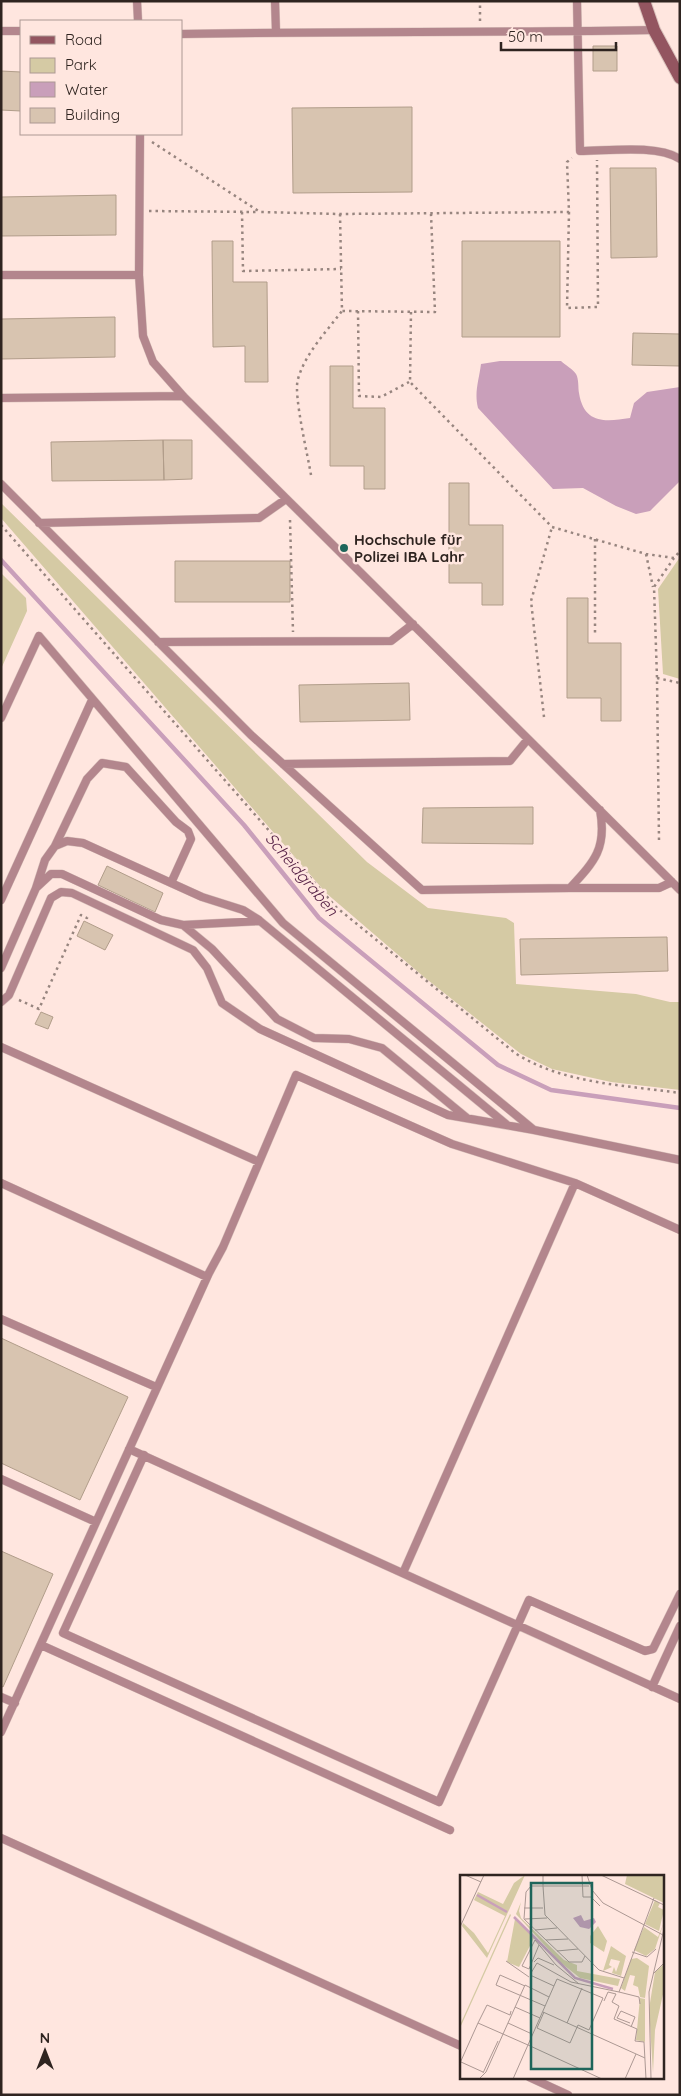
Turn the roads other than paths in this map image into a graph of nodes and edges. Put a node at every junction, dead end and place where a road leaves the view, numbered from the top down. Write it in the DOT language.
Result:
graph roads {
  1 [pos="138,1"];
  2 [pos="275,1"];
  3 [pos="577,1"];
  4 [pos="644,1"];
  5 [pos="138,20"];
  6 [pos="654,30"];
  7 [pos="1,31"];
  8 [pos="20,31"];
  9 [pos="276,32"];
  10 [pos="577,32"];
  11 [pos="182,34"];
  12 [pos="680,78"];
  13 [pos="140,135"];
  14 [pos="680,159"];
  15 [pos="139,274"];
  16 [pos="1,275"];
  17 [pos="183,396"];
  18 [pos="1,398"];
  19 [pos="1,484"];
  20 [pos="286,498"];
  21 [pos="39,523"];
  22 [pos="413,624"];
  23 [pos="158,642"];
  24 [pos="92,700"];
  25 [pos="1,718"];
  26 [pos="528,739"];
  27 [pos="283,764"];
  28 [pos="600,810"];
  29 [pos="55,846"];
  30 [pos="672,882"];
  31 [pos="171,883"];
  32 [pos="36,888"];
  33 [pos="570,888"];
  34 [pos="680,890"];
  35 [pos="1,900"];
  36 [pos="260,920"];
  37 [pos="183,925"];
  38 [pos="1,968"];
  39 [pos="1,1002"];
  40 [pos="1,1047"];
  41 [pos="468,1120"];
  42 [pos="507,1126"];
  43 [pos="534,1130"];
  44 [pos="680,1160"];
  45 [pos="259,1162"];
  46 [pos="1,1183"];
  47 [pos="575,1183"];
  48 [pos="680,1230"];
  49 [pos="207,1277"];
  50 [pos="1,1319"];
  51 [pos="156,1387"];
  52 [pos="129,1449"];
  53 [pos="144,1455"];
  54 [pos="1,1478"];
  55 [pos="96,1522"];
  56 [pos="403,1573"];
  57 [pos="680,1594"];
  58 [pos="517,1625"];
  59 [pos="680,1626"];
  60 [pos="41,1645"];
  61 [pos="652,1687"];
  62 [pos="1,1697"];
  63 [pos="680,1700"];
  64 [pos="15,1703"];
  65 [pos="1,1732"];
  66 [pos="450,1830"];
  67 [pos="1,1838"];
  68 [pos="460,2046"];
  69 [pos="531,2078"];
  70 [pos="568,2095"];
  1 -- 5 [label="lane"];
  2 -- 9 [label="lane"];
  3 -- 10 [label="lane"];
  4 -- 6 [label="street"];
  6 -- 10 [label="lane"];
  6 -- 12 [label="street"];
  7 -- 8 [label="lane"];
  9 -- 10 [label="lane"];
  9 -- 11 [label="lane"];
  10 -- 14 [label="lane"];
  13 -- 15 [label="lane"];
  15 -- 16 [label="lane"];
  15 -- 17 [label="lane"];
  17 -- 18 [label="lane"];
  17 -- 20 [label="lane"];
  19 -- 21 [label="lane"];
  20 -- 21 [label="lane"];
  20 -- 22 [label="lane"];
  21 -- 23 [label="lane"];
  22 -- 23 [label="lane"];
  22 -- 26 [label="lane"];
  23 -- 27 [label="lane"];
  24 -- 25 [label="lane"];
  24 -- 35 [label="lane"];
  24 -- 43 [label="lane"];
  26 -- 27 [label="lane"];
  26 -- 28 [label="lane"];
  27 -- 33 [label="lane"];
  28 -- 30 [label="lane"];
  28 -- 33 [label="lane"];
  29 -- 31 [label="lane"];
  29 -- 31 [label="lane"];
  29 -- 32 [label="lane"];
  30 -- 33 [label="lane"];
  30 -- 34 [label="lane"];
  31 -- 36 [label="lane"];
  32 -- 37 [label="lane"];
  32 -- 38 [label="lane"];
  36 -- 37 [label="lane"];
  36 -- 42 [label="lane"];
  37 -- 41 [label="lane"];
  39 -- 41 [label="lane"];
  40 -- 45 [label="lane"];
  41 -- 42 [label="lane"];
  42 -- 43 [label="lane"];
  43 -- 44 [label="lane"];
  45 -- 47 [label="lane"];
  45 -- 49 [label="lane"];
  46 -- 49 [label="lane"];
  47 -- 48 [label="lane"];
  47 -- 56 [label="lane"];
  49 -- 51 [label="lane"];
  50 -- 51 [label="lane"];
  51 -- 52 [label="lane"];
  52 -- 53 [label="lane"];
  52 -- 55 [label="lane"];
  53 -- 56 [label="lane"];
  53 -- 58 [label="lane"];
  54 -- 55 [label="lane"];
  55 -- 60 [label="lane"];
  56 -- 58 [label="lane"];
  57 -- 58 [label="lane"];
  58 -- 61 [label="lane"];
  59 -- 61 [label="lane"];
  60 -- 64 [label="lane"];
  60 -- 66 [label="lane"];
  61 -- 63 [label="lane"];
  62 -- 64 [label="lane"];
  64 -- 65 [label="lane"];
  67 -- 68 [label="lane"];
  69 -- 70 [label="lane"];
}
